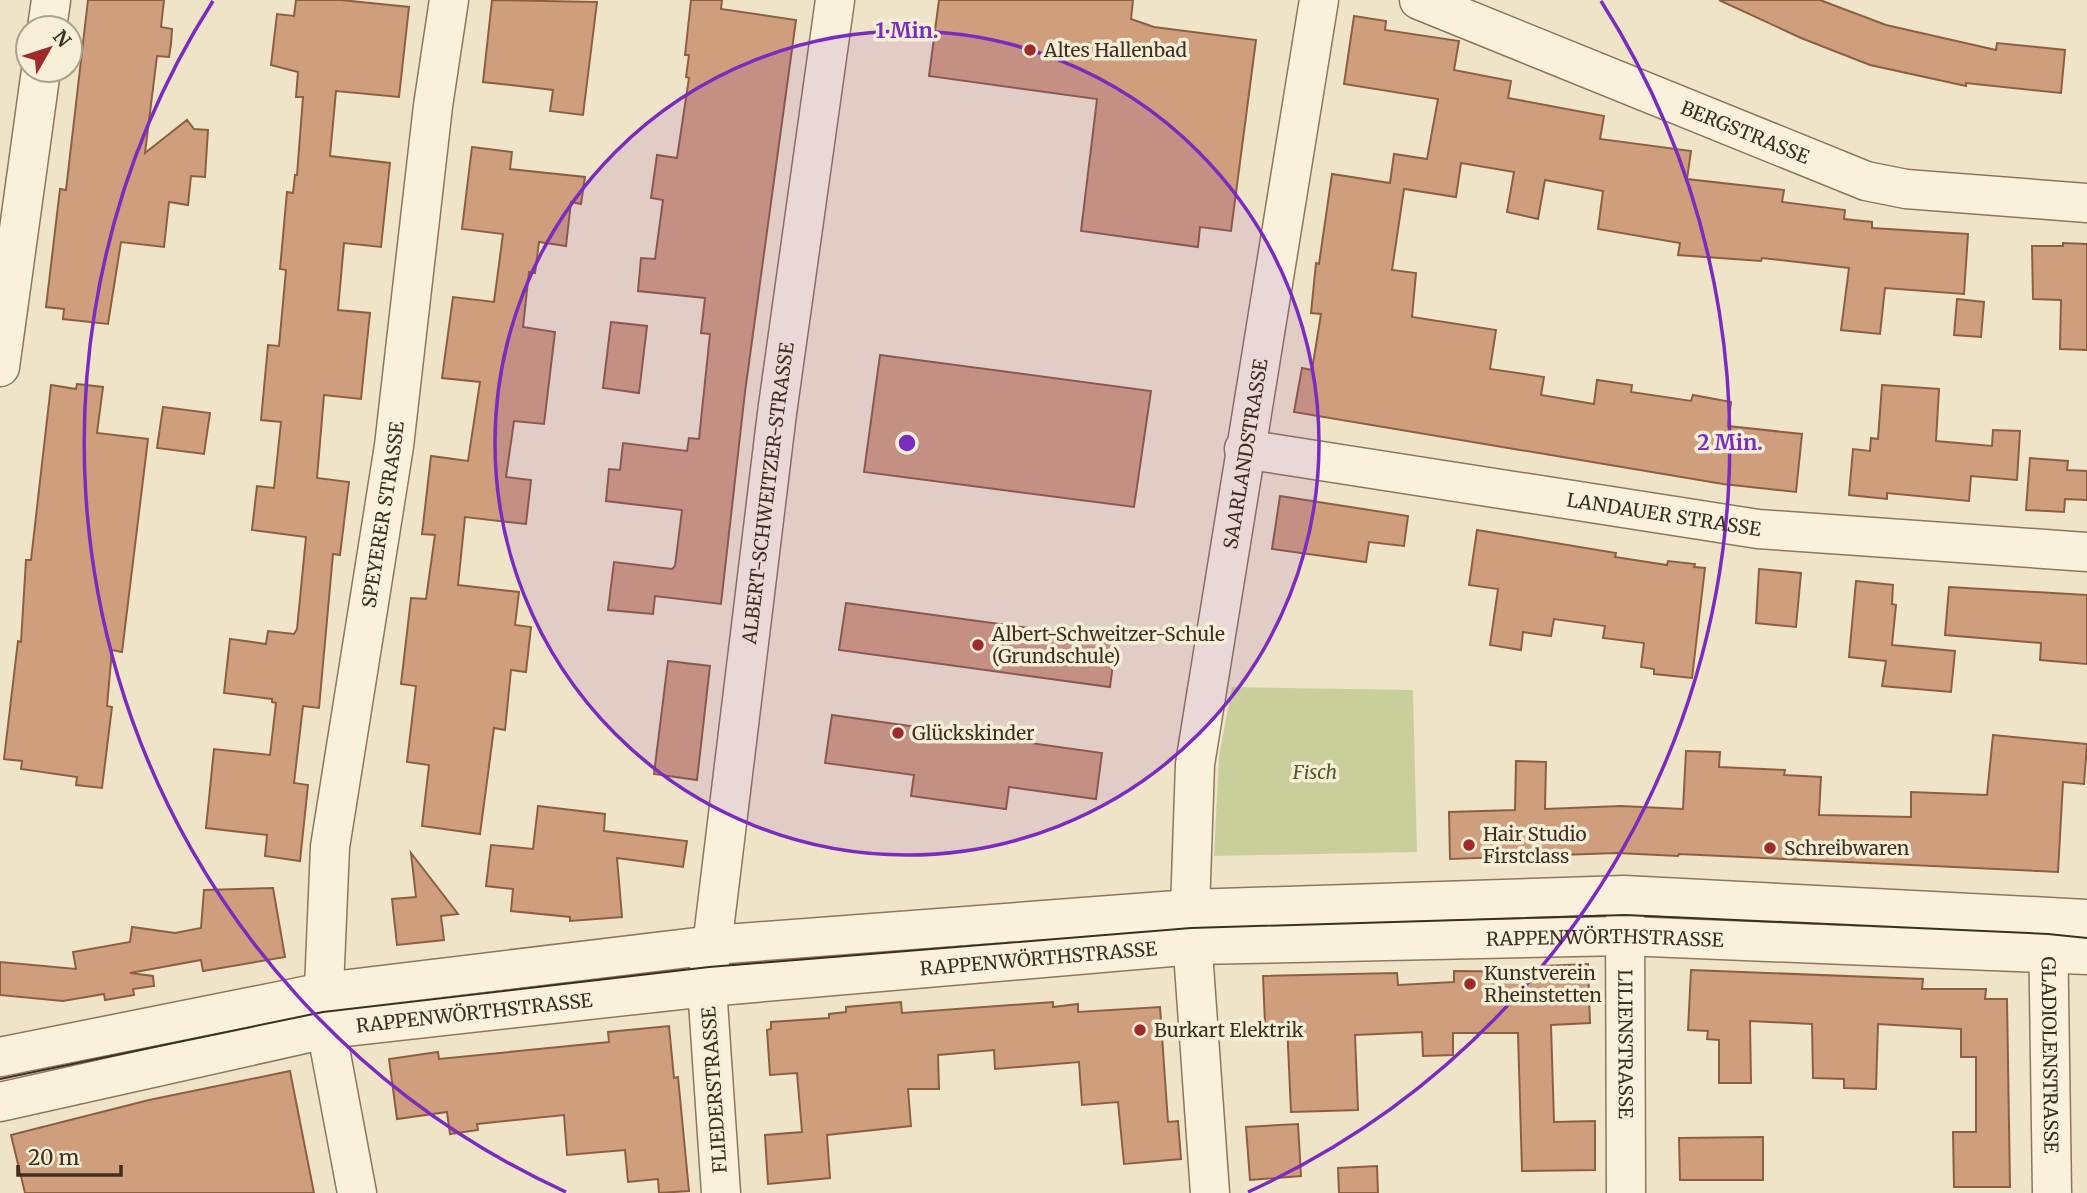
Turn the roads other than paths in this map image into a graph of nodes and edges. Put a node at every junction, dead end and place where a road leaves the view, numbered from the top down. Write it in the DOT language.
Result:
graph roads {
  1 [pos="449,0"];
  2 [pos="835,0"];
  3 [pos="1320,0"];
  4 [pos="1419,0"];
  5 [pos="39,84"];
  6 [pos="2087,203"];
  7 [pos="0,367"];
  8 [pos="1244,449"];
  9 [pos="2087,552"];
  10 [pos="1625,895"];
  11 [pos="2087,919"];
  12 [pos="1192,927"];
  13 [pos="2048,933"];
  14 [pos="1625,936"];
  15 [pos="713,945"];
  16 [pos="2087,954"];
  17 [pos="707,987"];
  18 [pos="324,992"];
  19 [pos="326,1029"];
  20 [pos="0,1057"];
  21 [pos="0,1102"];
  22 [pos="357,1193"];
  23 [pos="721,1193"];
  24 [pos="1210,1193"];
  25 [pos="1626,1193"];
  26 [pos="2052,1193"];
  1 -- 18 [label="street, SPEYERER STRASSE"];
  2 -- 15 [label="street, ALBERT-SCHWEITZER-STRASSE"];
  3 -- 8 [label="street, SAARLANDSTRASSE"];
  4 -- 6 [label="street, BERGSTRASSE"];
  5 -- 7 [label="street"];
  8 -- 9 [label="street, LANDAUER STRASSE"];
  8 -- 12 [label="street, SAARLANDSTRASSE"];
  10 -- 12 [label="street, RAPPENWÖRTHSTRASSE"];
  10 -- 13 [label="street, RAPPENWÖRTHSTRASSE"];
  10 -- 14 [label="street, LILIENSTRASSE"];
  11 -- 13 [label="street, RAPPENWÖRTHSTRASSE"];
  12 -- 14 [label="street, RAPPENWÖRTHSTRASSE"];
  12 -- 15 [label="street, RAPPENWÖRTHSTRASSE"];
  12 -- 17 [label="street, RAPPENWÖRTHSTRASSE"];
  12 -- 24 [label="street, SAARLANDSTRASSE"];
  13 -- 14 [label="street, RAPPENWÖRTHSTRASSE"];
  13 -- 16 [label="street, RAPPENWÖRTHSTRASSE"];
  13 -- 26 [label="street, GLADIOLENSTRASSE"];
  14 -- 25 [label="street, LILIENSTRASSE"];
  15 -- 17 [label="street, ALBERT-SCHWEITZER-STRASSE"];
  15 -- 18 [label="street, RAPPENWÖRTHSTRASSE"];
  17 -- 19 [label="street, RAPPENWÖRTHSTRASSE"];
  17 -- 23 [label="street, FLIEDERSTRASSE"];
  18 -- 19 [label="street, SPEYERER STRASSE"];
  18 -- 20 [label="street, RAPPENWÖRTHSTRASSE"];
  19 -- 21 [label="street, RAPPENWÖRTHSTRASSE"];
  19 -- 22 [label="street, SPEYERER STRASSE"];
}
